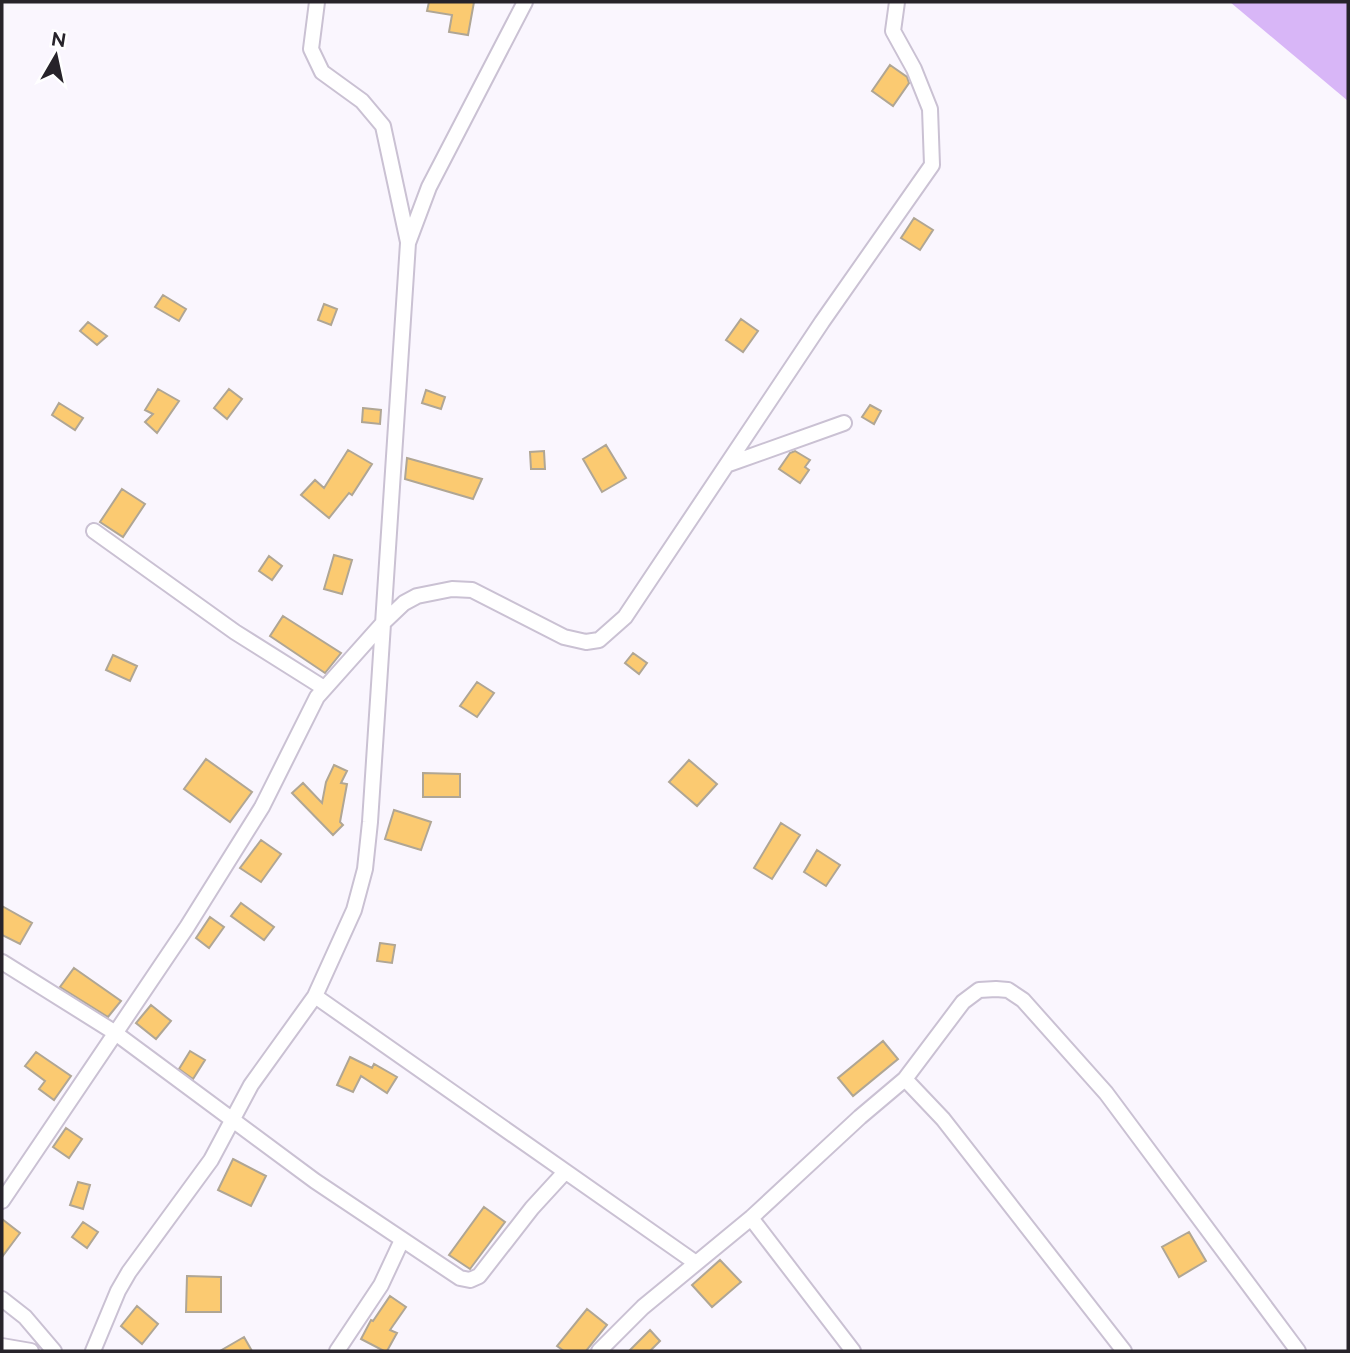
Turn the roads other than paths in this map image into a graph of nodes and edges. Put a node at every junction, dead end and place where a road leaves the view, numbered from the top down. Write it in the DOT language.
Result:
graph roads {
  1 [pos="317,2"];
  2 [pos="525,2"];
  3 [pos="897,2"];
  4 [pos="408,243"];
  5 [pos="844,423"];
  6 [pos="729,464"];
  7 [pos="94,531"];
  8 [pos="384,622"];
  9 [pos="324,688"];
  10 [pos="2,962"];
  11 [pos="315,996"];
  12 [pos="114,1032"];
  13 [pos="905,1079"];
  14 [pos="232,1120"];
  15 [pos="565,1172"];
  16 [pos="2,1201"];
  17 [pos="751,1218"];
  18 [pos="402,1240"];
  19 [pos="696,1263"];
  20 [pos="2,1299"];
  21 [pos="2,1346"];
  22 [pos="1118,1349"];
  23 [pos="31,1351"];
  24 [pos="54,1351"];
  25 [pos="93,1351"];
  26 [pos="337,1351"];
  27 [pos="599,1351"];
  28 [pos="853,1351"];
  29 [pos="1298,1351"];
  1 -- 4 [label="street"];
  2 -- 4 [label="street"];
  3 -- 6 [label="street"];
  4 -- 8 [label="street"];
  5 -- 6 [label="street"];
  6 -- 8 [label="street"];
  7 -- 9 [label="street"];
  8 -- 9 [label="street"];
  8 -- 11 [label="street"];
  9 -- 12 [label="street"];
  10 -- 12 [label="street"];
  11 -- 14 [label="street"];
  11 -- 15 [label="street"];
  12 -- 14 [label="street"];
  12 -- 16 [label="street"];
  13 -- 17 [label="street"];
  13 -- 22 [label="street"];
  13 -- 29 [label="street"];
  14 -- 18 [label="street"];
  14 -- 25 [label="street"];
  15 -- 18 [label="street"];
  15 -- 19 [label="street"];
  17 -- 19 [label="street"];
  17 -- 28 [label="street"];
  18 -- 26 [label="street"];
  19 -- 27 [label="street"];
  20 -- 24 [label="street"];
  21 -- 23 [label="street"];
}
